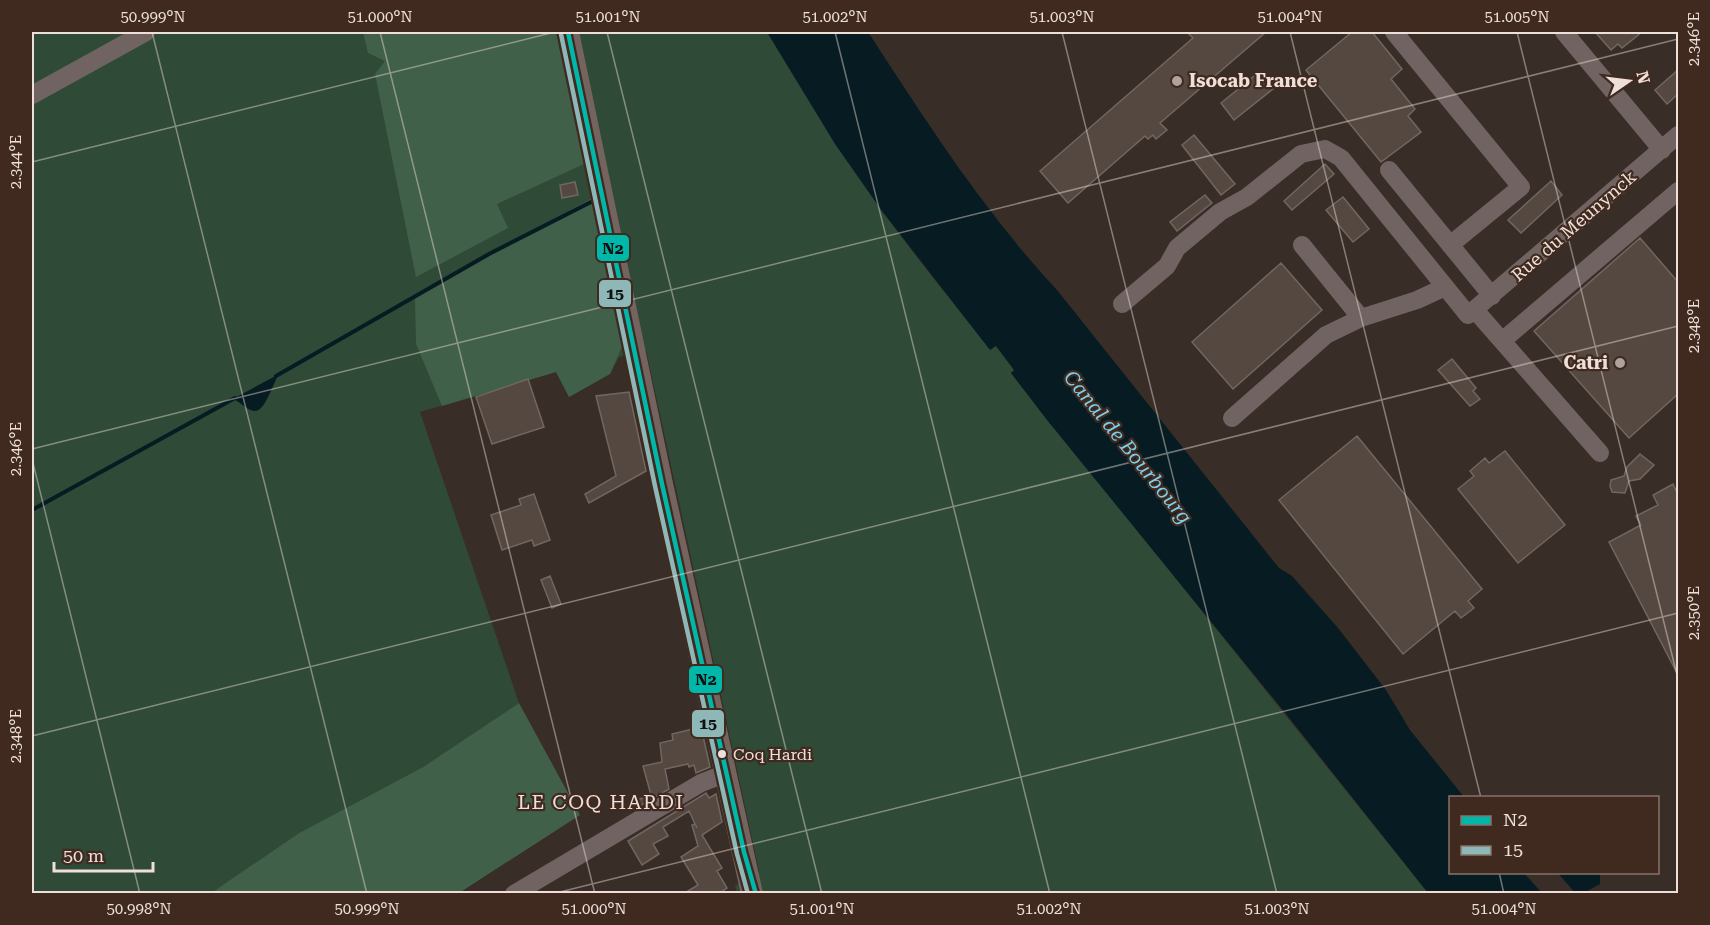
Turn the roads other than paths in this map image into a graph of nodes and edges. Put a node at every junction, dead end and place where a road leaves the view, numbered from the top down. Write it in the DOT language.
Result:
graph roads {
  1 [pos="146,32"];
  2 [pos="568,32"];
  3 [pos="1394,32"];
  4 [pos="1564,32"];
  5 [pos="32,95"];
  6 [pos="1678,135"];
  7 [pos="1662,150"];
  8 [pos="1389,170"];
  9 [pos="1678,190"];
  10 [pos="1302,245"];
  11 [pos="1450,245"];
  12 [pos="1445,287"];
  13 [pos="1492,296"];
  14 [pos="1122,304"];
  15 [pos="1472,313"];
  16 [pos="1361,318"];
  17 [pos="1502,341"];
  18 [pos="1232,418"];
  19 [pos="1600,453"];
  20 [pos="727,773"];
  21 [pos="744,852"];
  22 [pos="514,894"];
  23 [pos="752,894"];
  24 [pos="756,894"];
  1 -- 5 [label="street"];
  2 -- 20 [label="main road"];
  3 -- 11 [label="street"];
  4 -- 7 [label="street"];
  6 -- 7 [label="street, Rue du Meunynck"];
  7 -- 13 [label="street, Rue du Meunynck"];
  8 -- 11 [label="street"];
  9 -- 17 [label="street"];
  10 -- 16 [label="street"];
  11 -- 13 [label="street"];
  12 -- 14 [label="street"];
  12 -- 15 [label="street"];
  12 -- 16 [label="street"];
  13 -- 15 [label="street, Rue du Meunynck"];
  15 -- 17 [label="street"];
  16 -- 18 [label="street"];
  17 -- 19 [label="street"];
  20 -- 21 [label="main road"];
  20 -- 22 [label="street"];
  21 -- 23 [label="main road"];
  21 -- 24 [label="main road"];
}
